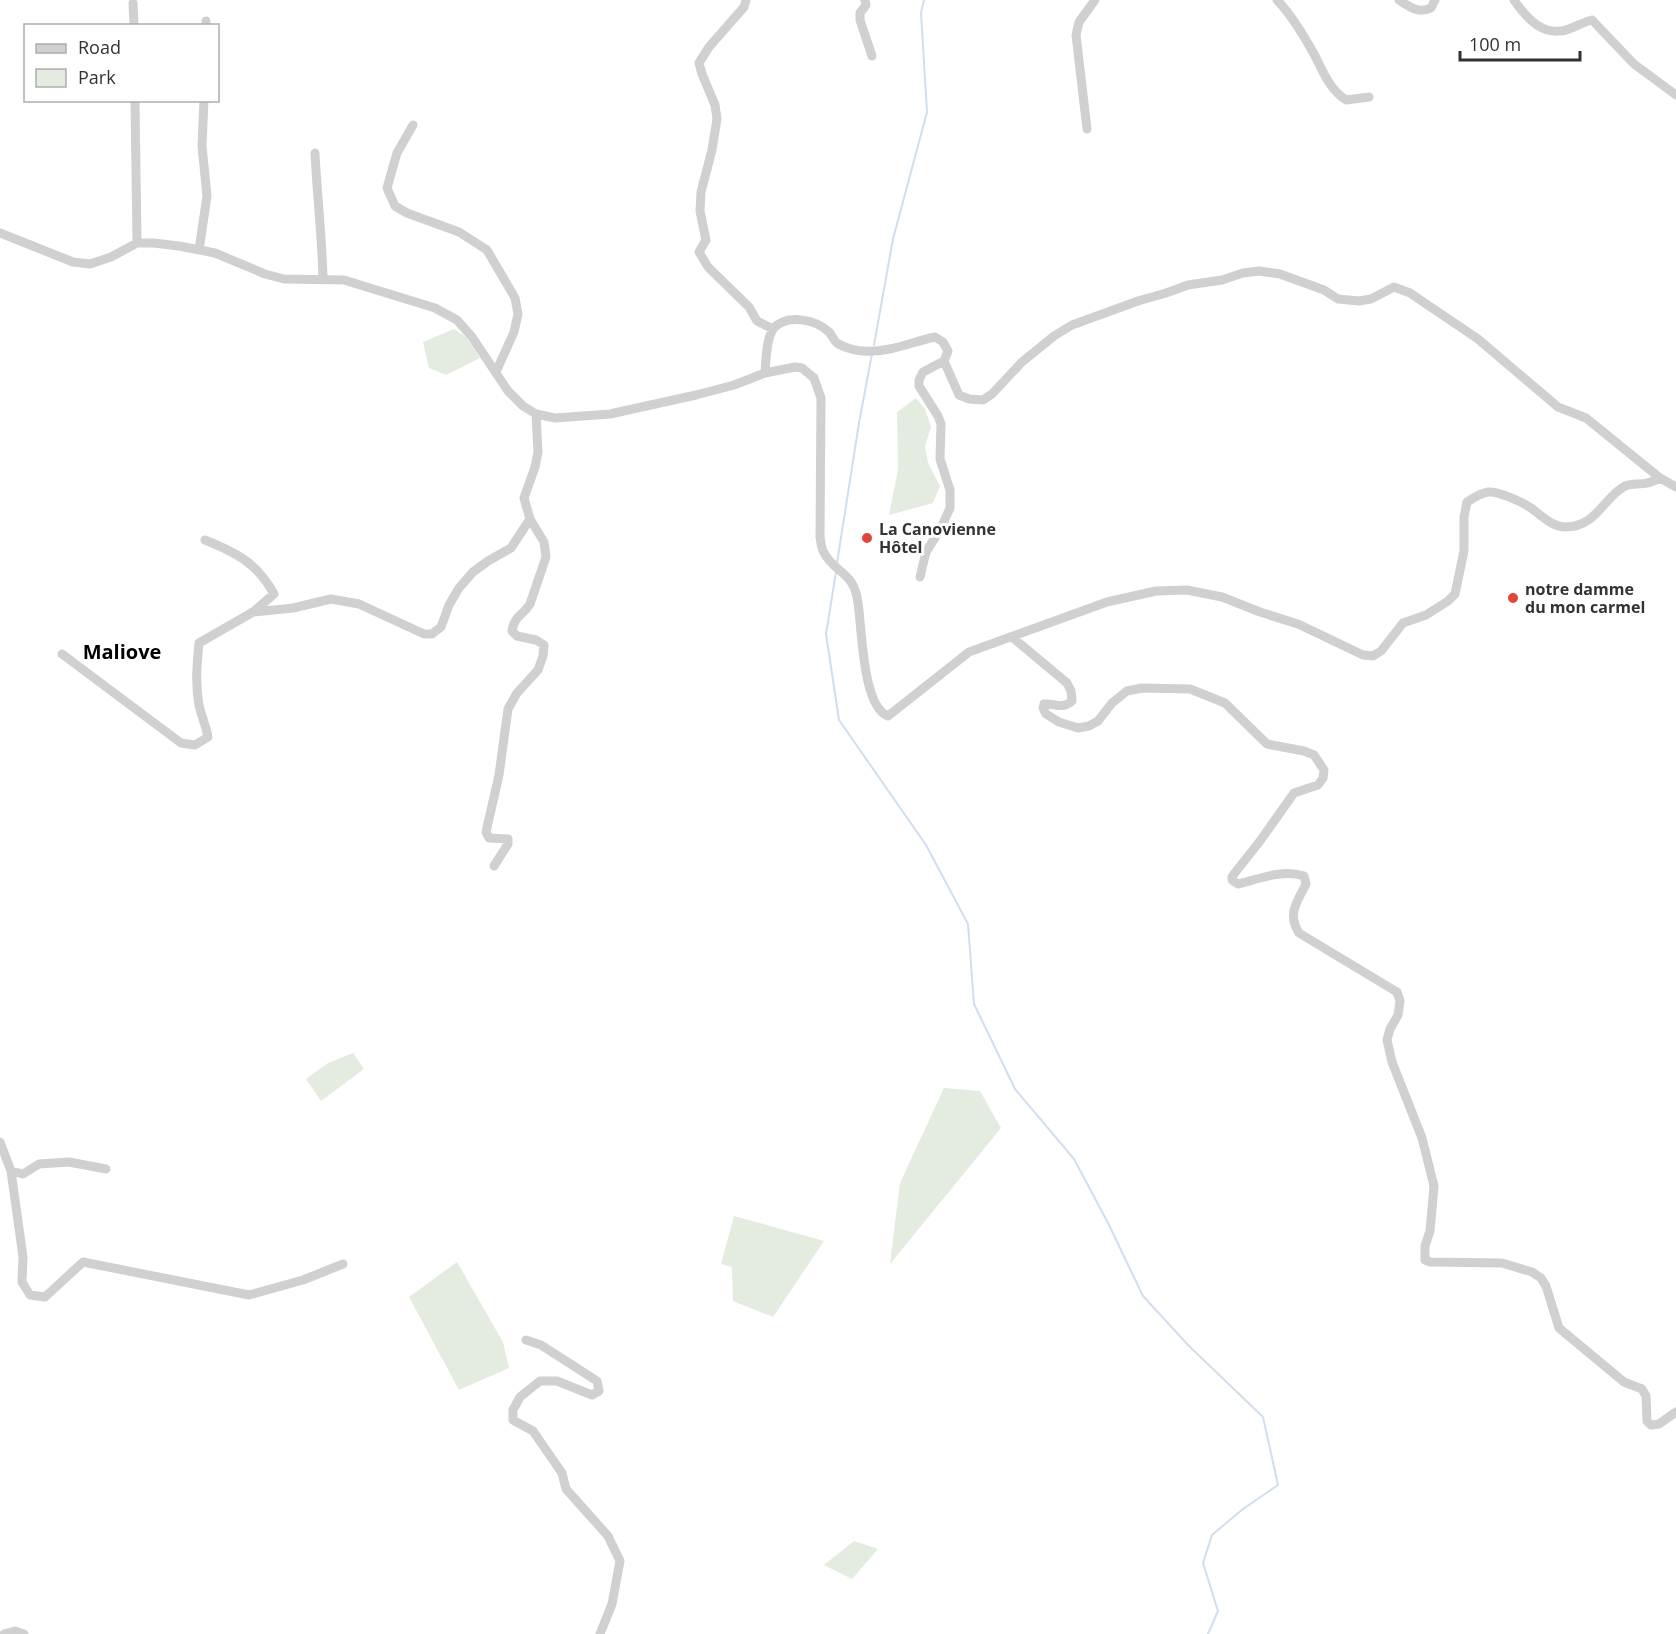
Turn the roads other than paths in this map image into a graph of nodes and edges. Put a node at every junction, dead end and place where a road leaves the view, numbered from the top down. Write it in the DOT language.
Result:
graph roads {
  1 [pos="746,0"];
  2 [pos="865,0"];
  3 [pos="1095,0"];
  4 [pos="1278,0"];
  5 [pos="1399,0"];
  6 [pos="1435,0"];
  7 [pos="1514,0"];
  8 [pos="133,3"];
  9 [pos="134,24"];
  10 [pos="872,56"];
  11 [pos="1676,95"];
  12 [pos="1369,97"];
  13 [pos="135,102"];
  14 [pos="204,102"];
  15 [pos="413,125"];
  16 [pos="1087,129"];
  17 [pos="315,153"];
  18 [pos="0,233"];
  19 [pos="137,243"];
  20 [pos="199,250"];
  21 [pos="323,279"];
  22 [pos="773,329"];
  23 [pos="944,361"];
  24 [pos="496,372"];
  25 [pos="765,373"];
  26 [pos="536,414"];
  27 [pos="1660,478"];
  28 [pos="1676,487"];
  29 [pos="530,519"];
  30 [pos="205,540"];
  31 [pos="920,577"];
  32 [pos="253,612"];
  33 [pos="1012,637"];
  34 [pos="62,654"];
  35 [pos="494,866"];
  36 [pos="0,1142"];
  37 [pos="106,1169"];
  38 [pos="11,1171"];
  39 [pos="344,1264"];
  40 [pos="526,1340"];
  41 [pos="1676,1412"];
  42 [pos="4,1634"];
  43 [pos="24,1634"];
  44 [pos="600,1634"];
  1 -- 22 [label="street"];
  2 -- 10 [label="street"];
  3 -- 16 [label="street"];
  4 -- 12 [label="street"];
  5 -- 6 [label="street"];
  7 -- 11 [label="street"];
  8 -- 9 [label="street"];
  13 -- 19 [label="street"];
  14 -- 20 [label="street"];
  15 -- 24 [label="street"];
  17 -- 21 [label="street"];
  18 -- 19 [label="street"];
  19 -- 20 [label="street"];
  20 -- 21 [label="street"];
  21 -- 24 [label="street"];
  22 -- 23 [label="street"];
  22 -- 25 [label="street"];
  23 -- 27 [label="street"];
  23 -- 31 [label="street"];
  24 -- 26 [label="street"];
  25 -- 26 [label="street"];
  25 -- 33 [label="street"];
  26 -- 29 [label="street"];
  27 -- 28 [label="street"];
  27 -- 33 [label="street"];
  29 -- 32 [label="street"];
  29 -- 35 [label="street"];
  30 -- 32 [label="street"];
  32 -- 34 [label="street"];
  33 -- 41 [label="street"];
  36 -- 38 [label="street"];
  37 -- 38 [label="street"];
  38 -- 39 [label="street"];
  40 -- 44 [label="street"];
  42 -- 43 [label="street"];
}
